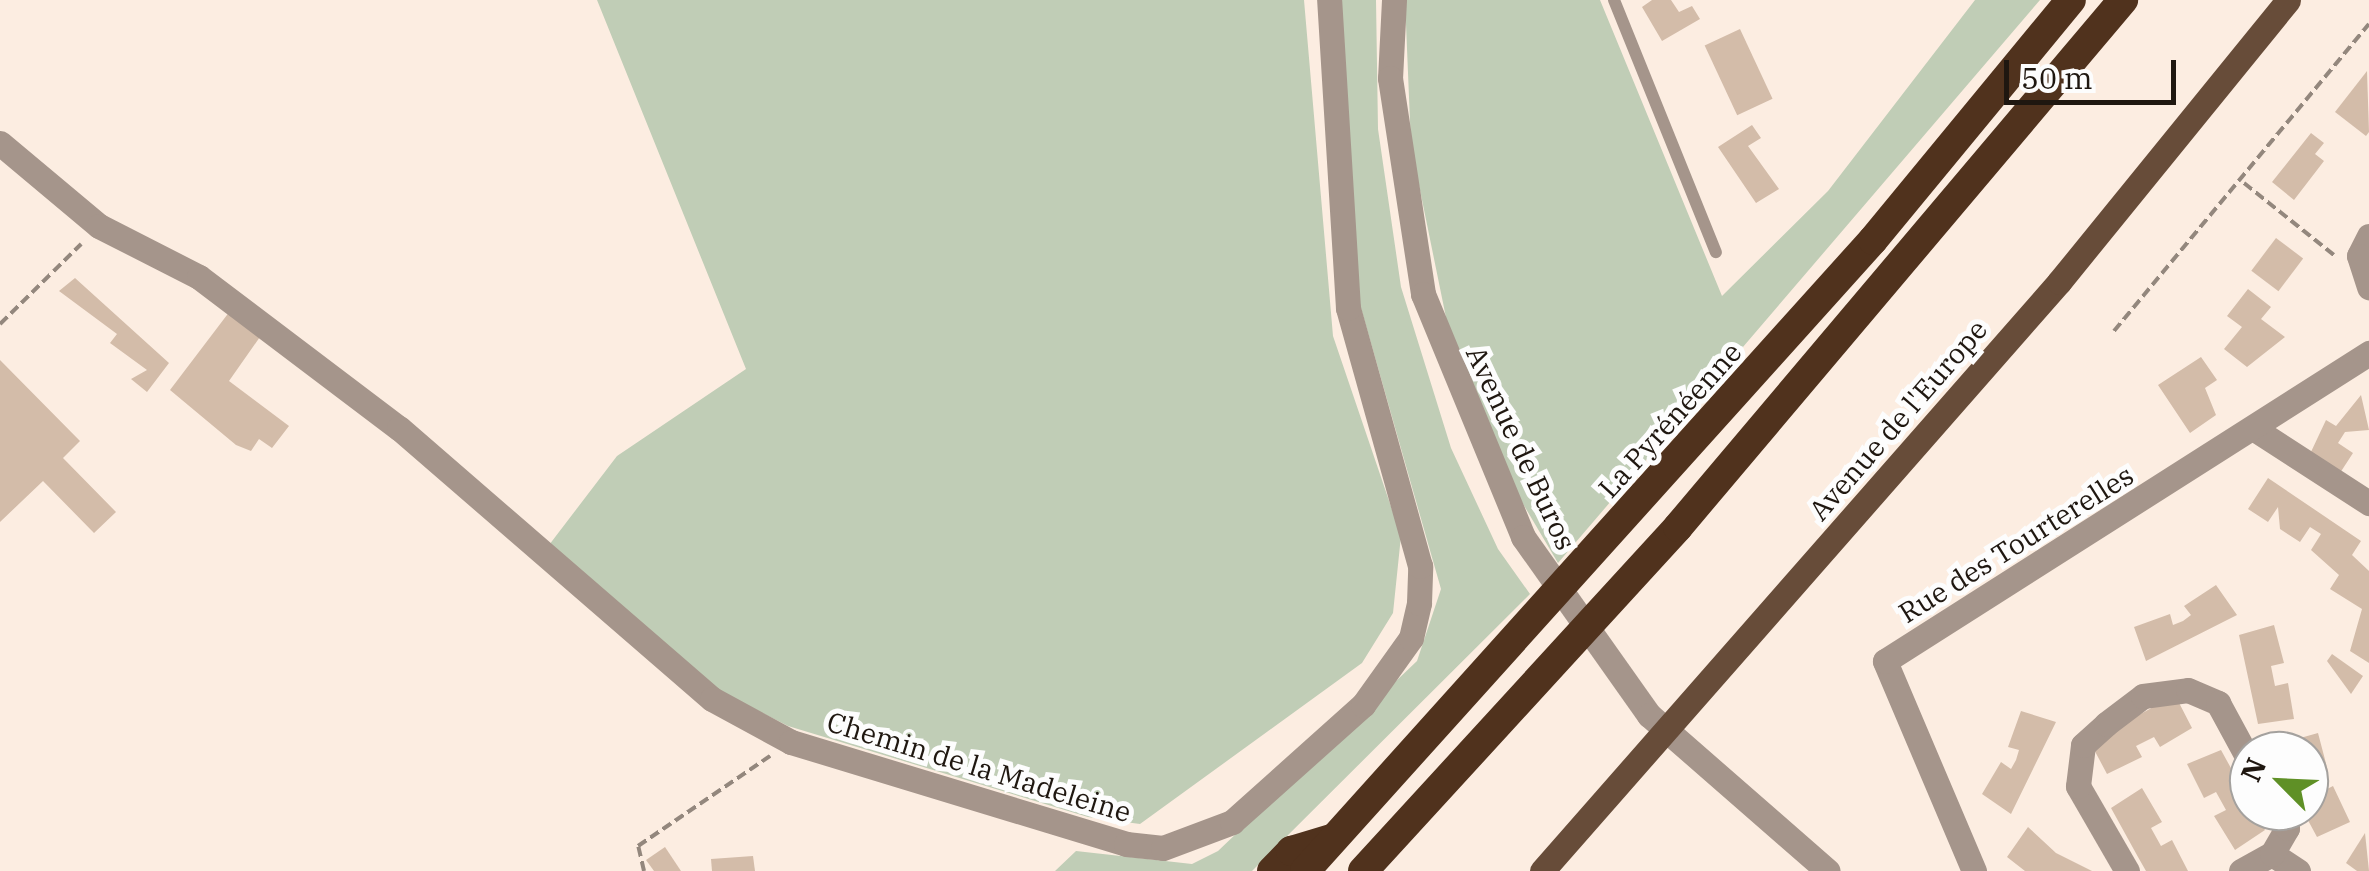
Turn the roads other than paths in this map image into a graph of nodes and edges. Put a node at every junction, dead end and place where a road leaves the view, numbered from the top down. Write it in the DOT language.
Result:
graph roads {
  1 [pos="1328,0"];
  2 [pos="1394,0"];
  3 [pos="1614,0"];
  4 [pos="2071,0"];
  5 [pos="2123,0"];
  6 [pos="2288,0"];
  7 [pos="0,143"];
  8 [pos="2364,246"];
  9 [pos="1716,252"];
  10 [pos="2369,287"];
  11 [pos="2369,353"];
  12 [pos="2256,430"];
  13 [pos="2369,503"];
  14 [pos="2233,731"];
  15 [pos="2284,831"];
  16 [pos="1337,837"];
  17 [pos="2272,854"];
  18 [pos="1272,871"];
  19 [pos="1304,871"];
  20 [pos="1363,871"];
  21 [pos="1542,871"];
  22 [pos="1828,871"];
  23 [pos="1974,871"];
  24 [pos="2127,871"];
  25 [pos="2241,871"];
  26 [pos="2298,871"];
  1 -- 7 [label="street, Chemin de la Madeleine"];
  2 -- 22 [label="street, Avenue de Buros"];
  3 -- 9 [label="lane"];
  4 -- 16 [label="highway, La Pyrénéenne"];
  5 -- 20 [label="highway"];
  6 -- 21 [label="main road, Avenue de l'Europe"];
  8 -- 10 [label="street"];
  11 -- 12 [label="street, Rue des Tourterelles"];
  12 -- 13 [label="street"];
  12 -- 23 [label="street, Rue des Tourterelles"];
  14 -- 24 [label="street"];
  15 -- 17 [label="street"];
  16 -- 18 [label="highway"];
  16 -- 19 [label="highway, La Pyrénéenne"];
  17 -- 25 [label="street"];
  17 -- 26 [label="street"];
}
